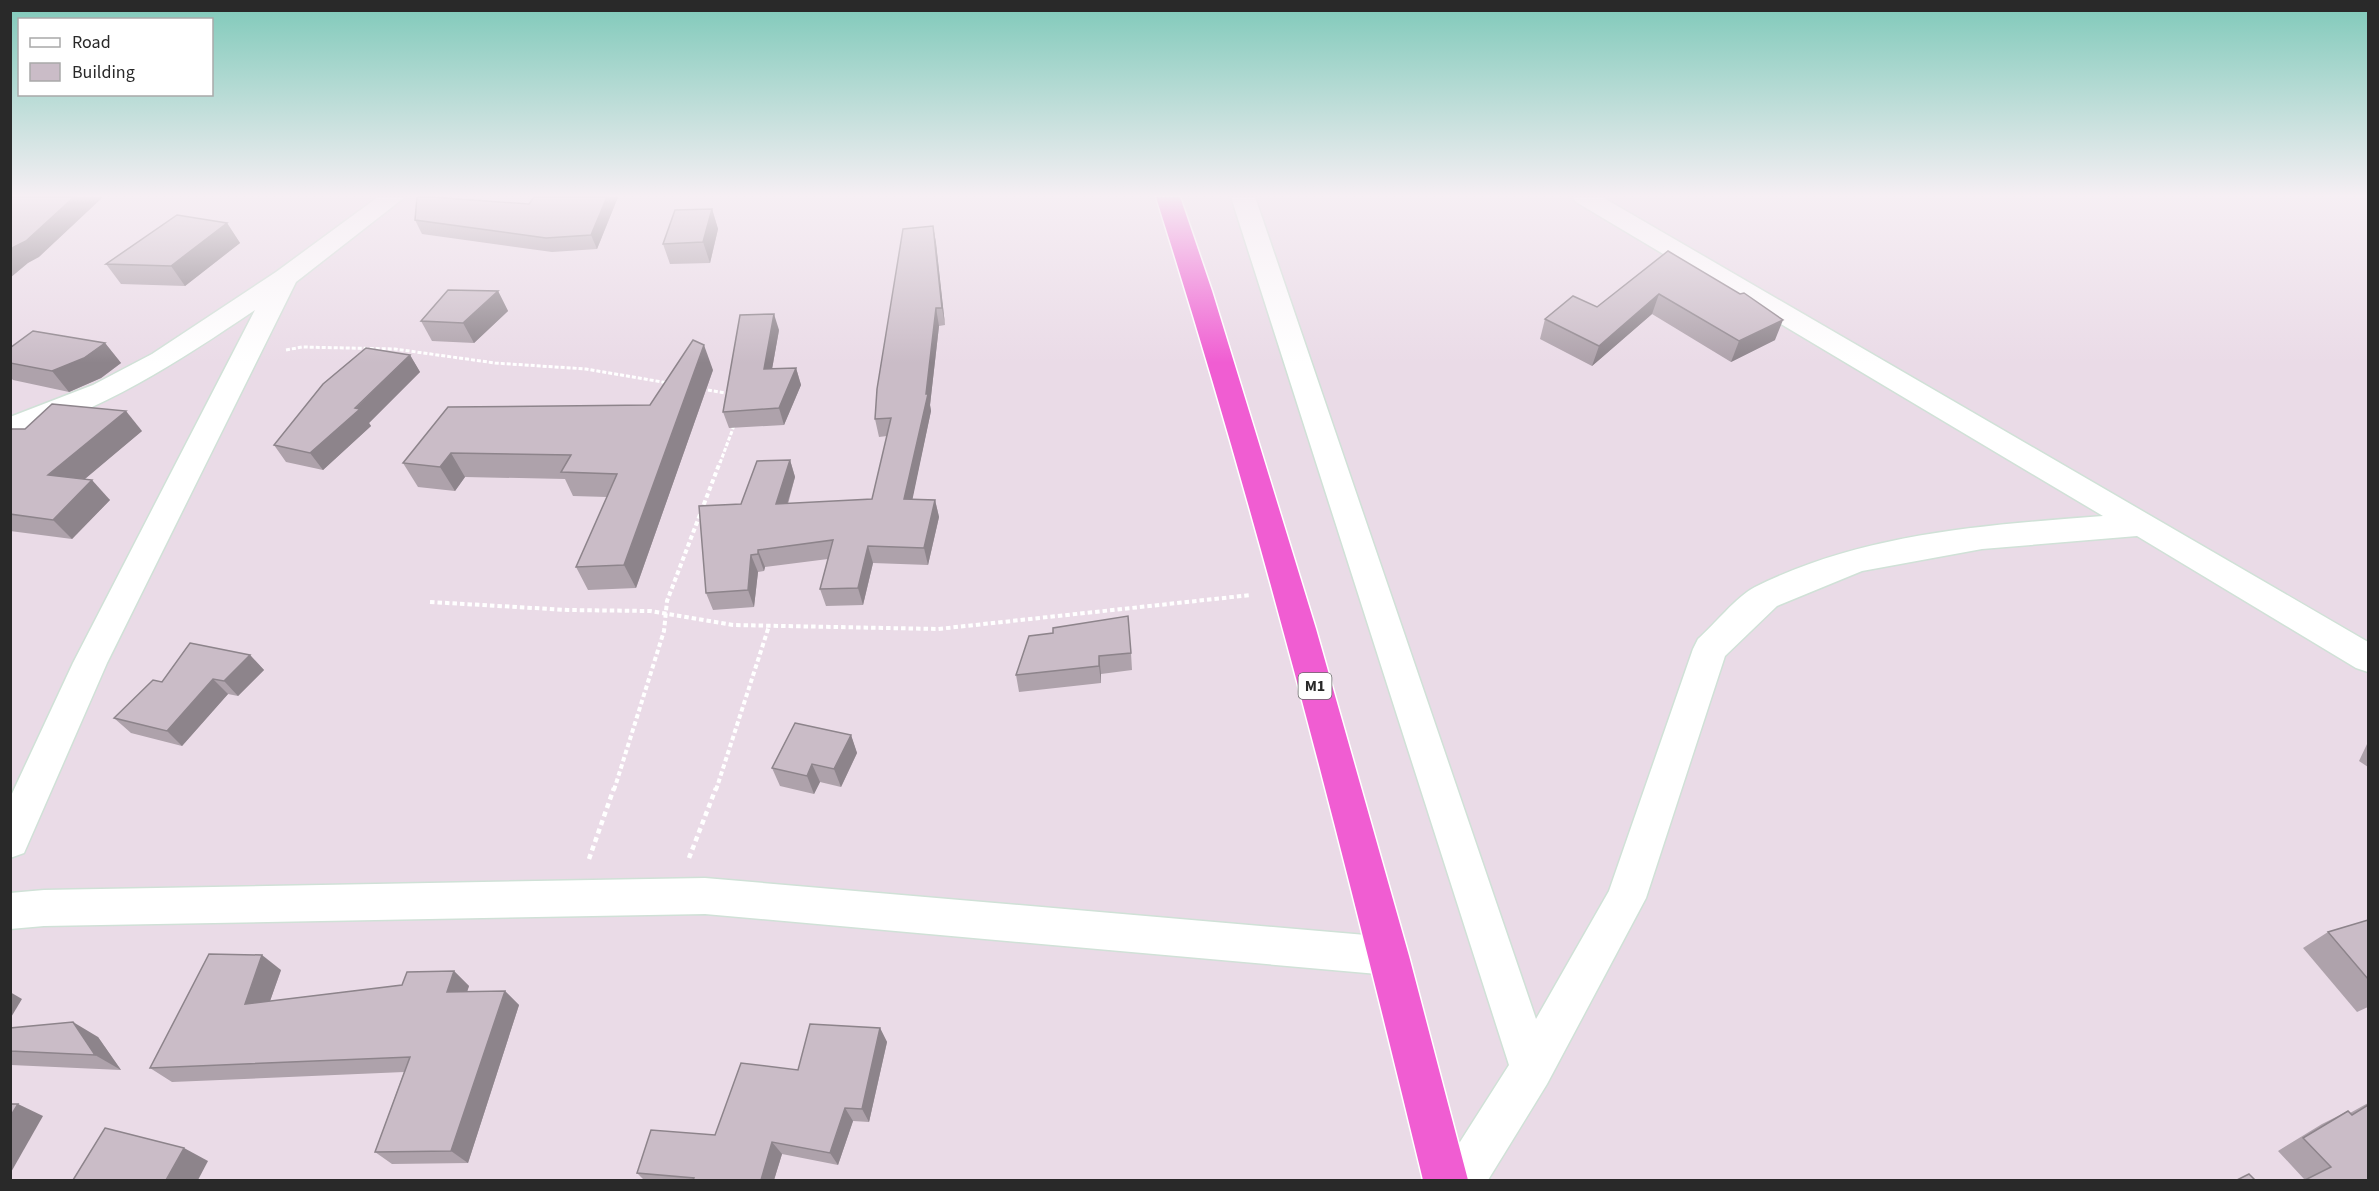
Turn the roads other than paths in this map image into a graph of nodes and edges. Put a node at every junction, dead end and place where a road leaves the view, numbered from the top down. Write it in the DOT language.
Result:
graph roads {
  1 [pos="320,253"];
  2 [pos="1186,253"];
  3 [pos="1262,253"];
  4 [pos="1681,253"];
  5 [pos="285,278"];
  6 [pos="10,428"];
  7 [pos="2142,524"];
  8 [pos="2368,658"];
  9 [pos="10,841"];
  10 [pos="10,911"];
  11 [pos="1389,956"];
  12 [pos="1532,1069"];
  13 [pos="1446,1180"];
  14 [pos="1462,1180"];
  1 -- 5 [label="street"];
  2 -- 11 [label="highway, M1"];
  3 -- 12 [label="street"];
  4 -- 7 [label="street"];
  5 -- 6 [label="street"];
  5 -- 9 [label="street"];
  7 -- 8 [label="street"];
  7 -- 12 [label="street"];
  10 -- 11 [label="street"];
  11 -- 13 [label="highway, M1"];
  12 -- 14 [label="street"];
}
